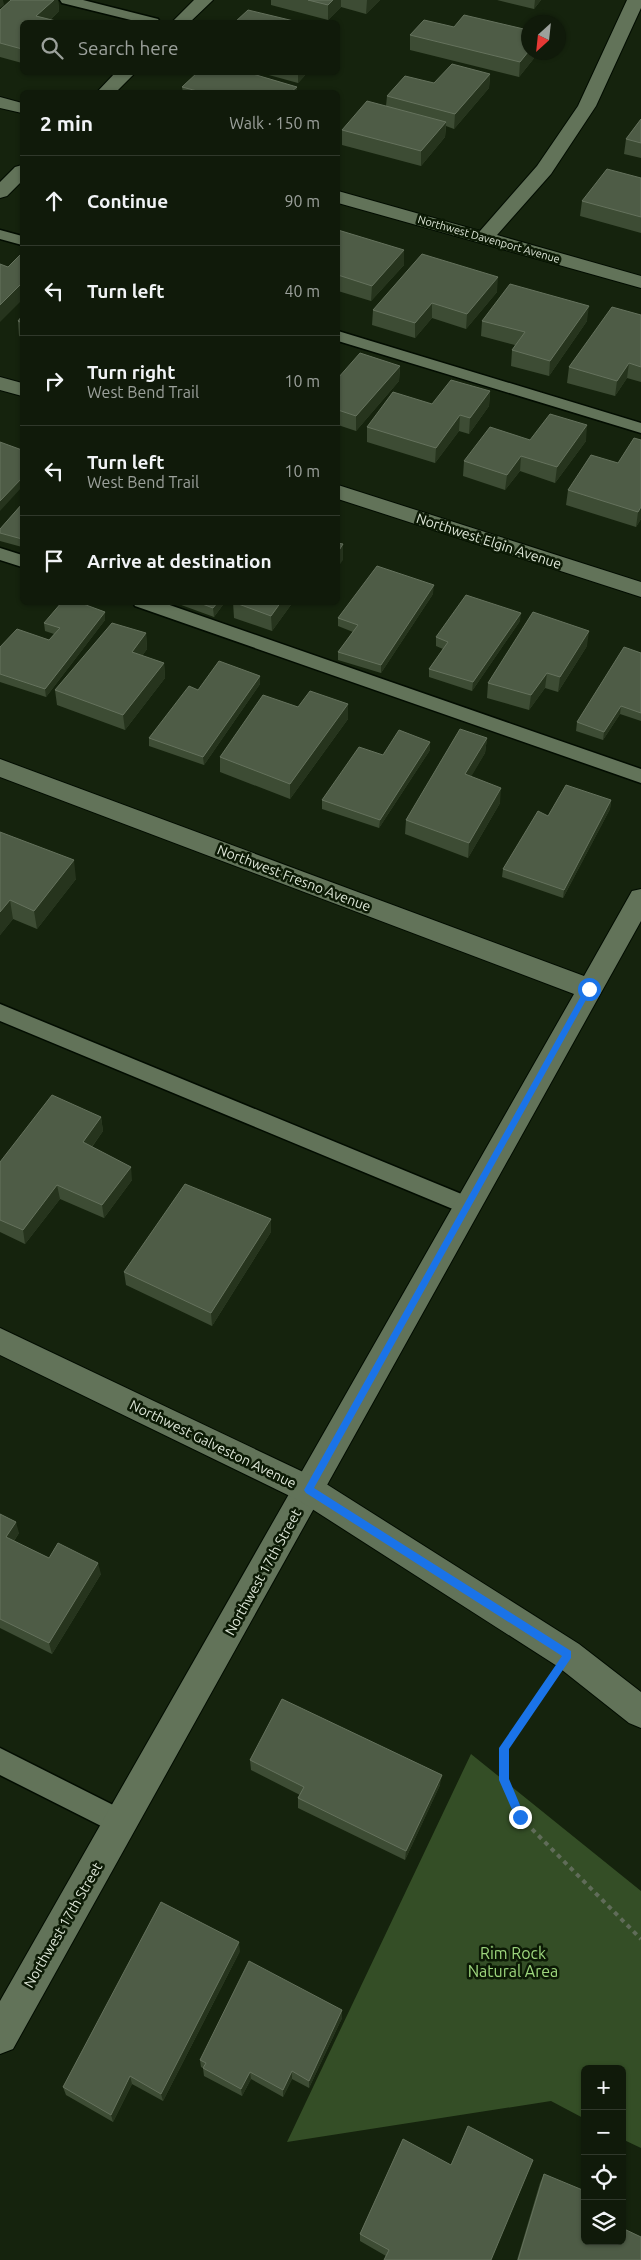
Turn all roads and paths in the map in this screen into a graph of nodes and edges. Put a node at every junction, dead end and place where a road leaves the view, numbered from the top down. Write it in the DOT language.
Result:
graph roads {
  1 [pos="67,0"];
  2 [pos="204,0"];
  3 [pos="636,0"];
  4 [pos="145,20"];
  5 [pos="182,20"];
  6 [pos="124,75"];
  7 [pos="108,90"];
  8 [pos="0,102"];
  9 [pos="20,107"];
  10 [pos="20,173"];
  11 [pos="0,192"];
  12 [pos="340,198"];
  13 [pos="0,234"];
  14 [pos="484,238"];
  15 [pos="20,240"];
  16 [pos="641,282"];
  17 [pos="340,337"];
  18 [pos="0,383"];
  19 [pos="20,389"];
  20 [pos="641,428"];
  21 [pos="340,493"];
  22 [pos="0,554"];
  23 [pos="20,560"];
  24 [pos="641,590"];
  25 [pos="150,605"];
  26 [pos="0,768"];
  27 [pos="641,776"];
  28 [pos="641,898"];
  29 [pos="589,989"];
  30 [pos="0,1012"];
  31 [pos="468,1206"];
  32 [pos="0,1341"];
  33 [pos="309,1490"];
  34 [pos="568,1655"];
  35 [pos="641,1712"];
  36 [pos="0,1761"];
  37 [pos="122,1823"];
  38 [pos="641,1938"];
  39 [pos="0,2036"];
  1 -- 4 [label="lane"];
  2 -- 5 [label="street"];
  3 -- 14 [label="street"];
  6 -- 7 [label="street"];
  8 -- 9 [label="street"];
  10 -- 11 [label="street"];
  12 -- 14 [label="street, Northwest Davenport Avenue"];
  13 -- 15 [label="lane"];
  14 -- 16 [label="street, Northwest Davenport Avenue"];
  17 -- 20 [label="lane"];
  18 -- 19 [label="street"];
  21 -- 24 [label="street, Northwest Elgin Avenue"];
  22 -- 23 [label="lane"];
  25 -- 27 [label="lane"];
  26 -- 29 [label="street, Northwest Fresno Avenue"];
  28 -- 29 [label="street, Northwest 17th Street"];
  29 -- 31 [label="street, Northwest 17th Street"];
  30 -- 31 [label="lane"];
  31 -- 33 [label="street, Northwest 17th Street"];
  32 -- 33 [label="street, Northwest Galveston Avenue"];
  33 -- 34 [label="street, Northwest Galveston Avenue"];
  33 -- 37 [label="street, Northwest 17th Street"];
  34 -- 35 [label="street, Northwest Galveston Avenue"];
  34 -- 38 [label="path"];
  36 -- 37 [label="lane"];
  37 -- 39 [label="street, Northwest 17th Street"];
}
